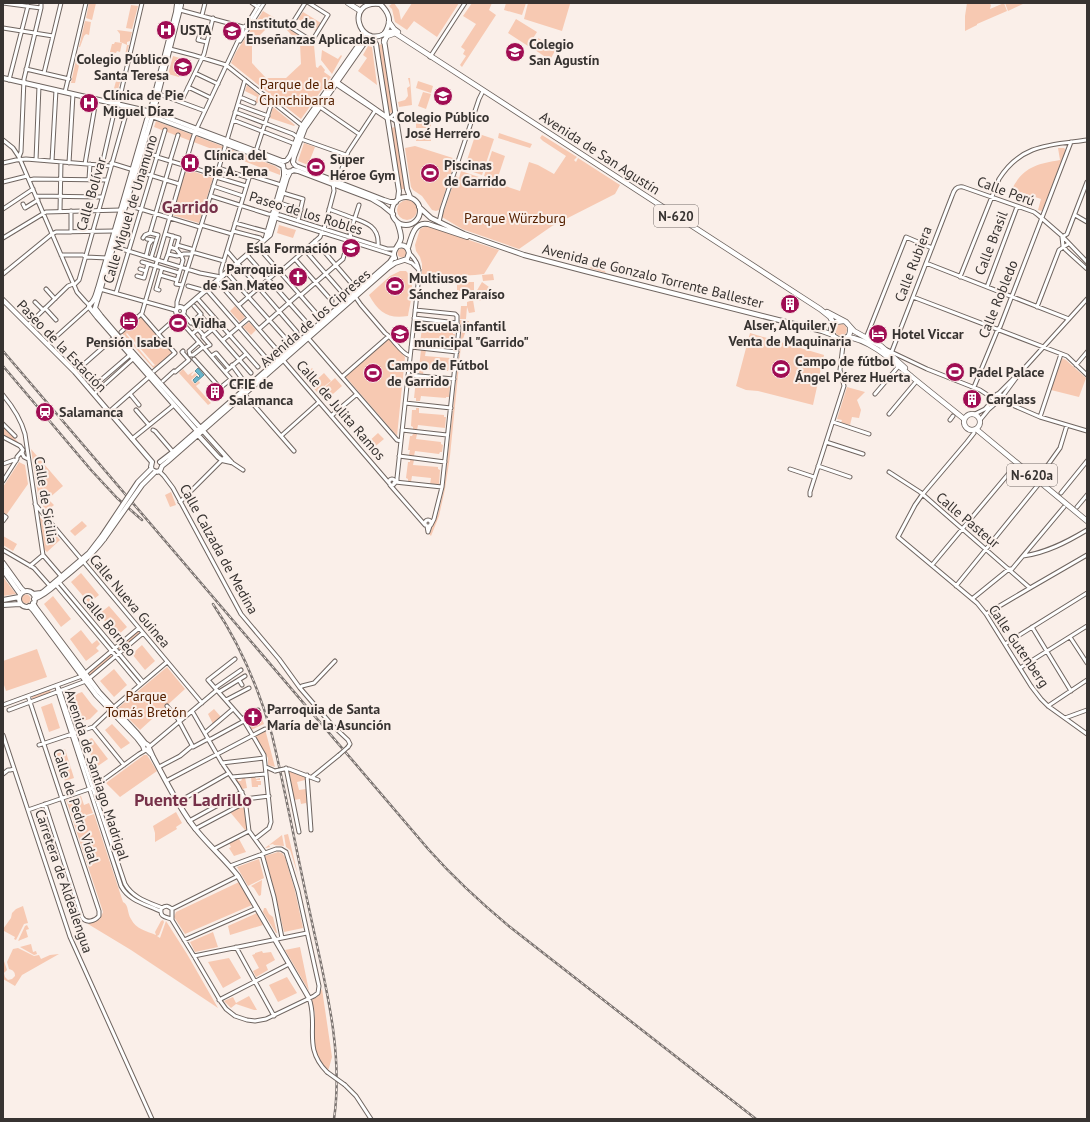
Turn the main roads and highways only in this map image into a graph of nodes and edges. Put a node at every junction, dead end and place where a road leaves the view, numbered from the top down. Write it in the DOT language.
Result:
graph roads {
  1 [pos="348,3"];
  2 [pos="179,4"];
  3 [pos="365,4"];
  4 [pos="379,4"];
  5 [pos="360,10"];
  6 [pos="389,22"];
  7 [pos="363,32"];
  8 [pos="384,34"];
  9 [pos="395,34"];
  10 [pos="372,37"];
  11 [pos="366,42"];
  12 [pos="384,42"];
  13 [pos="376,44"];
  14 [pos="429,56"];
  15 [pos="3,78"];
  16 [pos="335,82"];
  17 [pos="152,113"];
  18 [pos="303,127"];
  19 [pos="299,138"];
  20 [pos="226,142"];
  21 [pos="286,161"];
  22 [pos="293,163"];
  23 [pos="283,168"];
  24 [pos="135,170"];
  25 [pos="291,171"];
  26 [pos="335,183"];
  27 [pos="281,192"];
  28 [pos="410,197"];
  29 [pos="397,200"];
  30 [pos="124,204"];
  31 [pos="420,207"];
  32 [pos="393,214"];
  33 [pos="274,215"];
  34 [pos="397,221"];
  35 [pos="414,222"];
  36 [pos="469,238"];
  37 [pos="479,240"];
  38 [pos="410,242"];
  39 [pos="112,246"];
  40 [pos="396,248"];
  41 [pos="408,251"];
  42 [pos="394,255"];
  43 [pos="402,261"];
  44 [pos="100,289"];
  45 [pos="354,295"];
  46 [pos="3,300"];
  47 [pos="820,309"];
  48 [pos="184,310"];
  49 [pos="843,321"];
  50 [pos="324,322"];
  51 [pos="833,326"];
  52 [pos="850,328"];
  53 [pos="822,331"];
  54 [pos="833,336"];
  55 [pos="847,337"];
  56 [pos="282,358"];
  57 [pos="151,373"];
  58 [pos="929,390"];
  59 [pos="964,419"];
  60 [pos="199,431"];
  61 [pos="975,431"];
  62 [pos="152,462"];
  63 [pos="231,462"];
  64 [pos="158,468"];
  65 [pos="1087,521"];
  66 [pos="82,561"];
  67 [pos="3,563"];
  68 [pos="3,570"];
  69 [pos="24,591"];
  70 [pos="33,594"];
  71 [pos="19,596"];
  72 [pos="3,600"];
  73 [pos="34,601"];
  74 [pos="20,604"];
  75 [pos="3,606"];
  76 [pos="29,606"];
  77 [pos="84,675"];
  78 [pos="309,998"];
  1 -- 5 [label="highway"];
  2 -- 17 [label="main road"];
  2 -- 17 [label="main road"];
  3 -- 4 [label="main road"];
  3 -- 5 [label="main road"];
  4 -- 6 [label="main road"];
  5 -- 7 [label="main road"];
  6 -- 8 [label="main road"];
  6 -- 14 [label="highway, Avenida de San Agustín / N-620"];
  7 -- 10 [label="main road"];
  7 -- 16 [label="main road"];
  8 -- 9 [label="highway"];
  8 -- 10 [label="main road"];
  8 -- 12 [label="main road"];
  9 -- 12 [label="highway"];
  9 -- 14 [label="highway, Avenida de San Agustín / N-620"];
  10 -- 11 [label="main road"];
  10 -- 13 [label="main road"];
  11 -- 13 [label="main road"];
  11 -- 16 [label="main road"];
  12 -- 28 [label="main road"];
  13 -- 29 [label="main road"];
  14 -- 47 [label="highway, Avenida de San Agustín / N-620"];
  15 -- 17 [label="main road"];
  16 -- 18 [label="main road"];
  16 -- 18 [label="main road"];
  17 -- 20 [label="main road"];
  17 -- 24 [label="main road"];
  17 -- 24 [label="main road"];
  18 -- 19 [label="main road"];
  19 -- 21 [label="main road"];
  19 -- 22 [label="main road"];
  20 -- 21 [label="main road"];
  20 -- 23 [label="main road"];
  21 -- 22 [label="main road"];
  21 -- 23 [label="main road"];
  22 -- 25 [label="main road"];
  22 -- 26 [label="main road"];
  23 -- 25 [label="main road"];
  23 -- 27 [label="main road"];
  24 -- 30 [label="main road"];
  25 -- 26 [label="main road"];
  25 -- 27 [label="main road"];
  26 -- 29 [label="main road"];
  26 -- 32 [label="main road"];
  27 -- 33 [label="main road"];
  27 -- 33 [label="main road"];
  28 -- 29 [label="main road"];
  28 -- 31 [label="main road"];
  29 -- 32 [label="main road"];
  30 -- 39 [label="main road"];
  30 -- 39 [label="main road"];
  31 -- 35 [label="main road"];
  31 -- 37 [label="main road, Avenida de Gonzalo Torrente Ballester"];
  32 -- 34 [label="main road"];
  33 -- 48 [label="main road"];
  34 -- 35 [label="main road"];
  34 -- 40 [label="main road"];
  35 -- 36 [label="main road, Avenida de Gonzalo Torrente Ballester"];
  35 -- 38 [label="main road"];
  36 -- 37 [label="main road, Avenida de Gonzalo Torrente Ballester"];
  36 -- 38 [label="main road"];
  37 -- 53 [label="main road, Avenida de Gonzalo Torrente Ballester"];
  38 -- 41 [label="main road"];
  39 -- 44 [label="main road"];
  39 -- 44 [label="main road"];
  40 -- 41 [label="main road"];
  40 -- 42 [label="main road"];
  41 -- 43 [label="main road"];
  42 -- 43 [label="main road"];
  42 -- 45 [label="main road, Avenida de los Cipreses"];
  43 -- 45 [label="main road, Avenida de los Cipreses"];
  44 -- 57 [label="main road"];
  45 -- 50 [label="main road, Avenida de los Cipreses"];
  46 -- 62 [label="main road, Paseo de la Estación"];
  47 -- 49 [label="highway, Avenida de San Agustín / N-620"];
  47 -- 51 [label="highway, Avenida de San Agustín / N-620"];
  48 -- 48 [label="main road"];
  49 -- 51 [label="highway"];
  49 -- 52 [label="highway, N-620"];
  50 -- 56 [label="main road, Avenida de los Cipreses"];
  50 -- 56 [label="main road, Avenida de los Cipreses"];
  51 -- 53 [label="main road"];
  51 -- 54 [label="highway"];
  52 -- 55 [label="highway"];
  52 -- 58 [label="highway"];
  53 -- 54 [label="main road, Avenida de Gonzalo Torrente Ballester"];
  54 -- 55 [label="highway"];
  55 -- 58 [label="highway"];
  56 -- 60 [label="main road, Avenida de los Cipreses"];
  57 -- 60 [label="main road"];
  57 -- 60 [label="main road"];
  58 -- 59 [label="highway"];
  59 -- 61 [label="highway"];
  59 -- 61 [label="highway"];
  60 -- 63 [label="main road"];
  60 -- 64 [label="main road, Avenida de los Cipreses"];
  60 -- 64 [label="main road, Avenida de los Cipreses"];
  61 -- 65 [label="highway, N-620a"];
  62 -- 64 [label="main road"];
  62 -- 64 [label="main road"];
  64 -- 66 [label="main road, bridge"];
  66 -- 70 [label="main road"];
  66 -- 73 [label="main road"];
  67 -- 69 [label="main road"];
  68 -- 71 [label="main road"];
  69 -- 70 [label="main road"];
  69 -- 71 [label="main road"];
  70 -- 73 [label="main road"];
  71 -- 72 [label="main road"];
  71 -- 74 [label="main road"];
  73 -- 76 [label="main road"];
  73 -- 77 [label="main road"];
  74 -- 75 [label="main road"];
  74 -- 76 [label="main road"];
  76 -- 77 [label="main road"];
  77 -- 78 [label="main road"];
}
